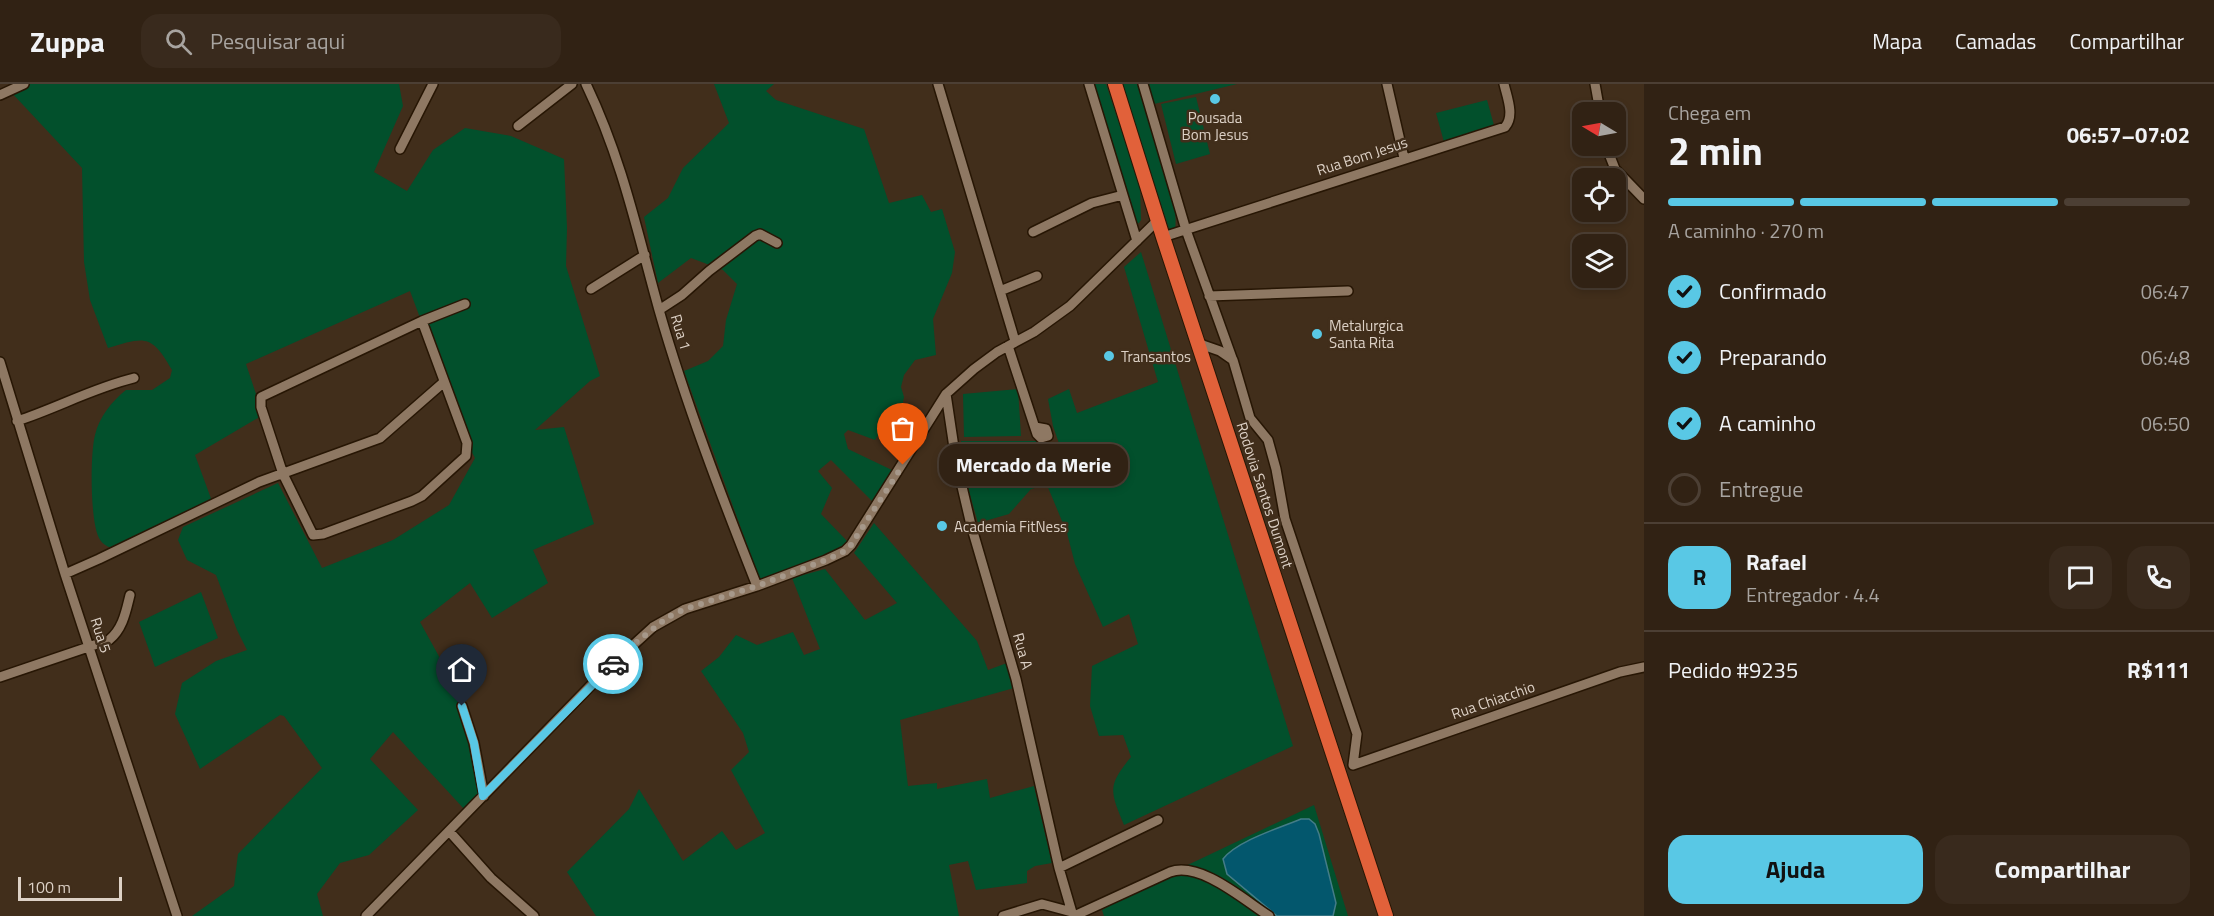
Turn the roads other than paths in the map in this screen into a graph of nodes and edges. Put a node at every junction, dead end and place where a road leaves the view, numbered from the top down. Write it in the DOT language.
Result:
graph roads {
  1 [pos="24,84"];
  2 [pos="433,84"];
  3 [pos="572,84"];
  4 [pos="586,84"];
  5 [pos="938,84"];
  6 [pos="1089,84"];
  7 [pos="1115,84"];
  8 [pos="1143,84"];
  9 [pos="1388,84"];
  10 [pos="1504,84"];
  11 [pos="1594,84"];
  12 [pos="0,95"];
  13 [pos="1598,102"];
  14 [pos="518,126"];
  15 [pos="400,149"];
  16 [pos="1610,156"];
  17 [pos="1404,158"];
  18 [pos="1123,195"];
  19 [pos="1644,198"];
  20 [pos="1158,220"];
  21 [pos="1186,230"];
  22 [pos="1033,232"];
  23 [pos="1163,237"];
  24 [pos="1137,241"];
  25 [pos="777,243"];
  26 [pos="645,255"];
  27 [pos="1037,276"];
  28 [pos="591,289"];
  29 [pos="1000,291"];
  30 [pos="1348,291"];
  31 [pos="1209,296"];
  32 [pos="465,304"];
  33 [pos="659,310"];
  34 [pos="422,321"];
  35 [pos="1197,343"];
  36 [pos="1012,344"];
  37 [pos="1233,360"];
  38 [pos="0,362"];
  39 [pos="134,378"];
  40 [pos="444,382"];
  41 [pos="946,394"];
  42 [pos="17,421"];
  43 [pos="1035,427"];
  44 [pos="283,474"];
  45 [pos="65,574"];
  46 [pos="757,586"];
  47 [pos="130,595"];
  48 [pos="90,647"];
  49 [pos="1644,667"];
  50 [pos="0,677"];
  51 [pos="462,706"];
  52 [pos="483,796"];
  53 [pos="1158,820"];
  54 [pos="448,831"];
  55 [pos="1059,868"];
  56 [pos="1073,915"];
  57 [pos="177,916"];
  58 [pos="366,916"];
  59 [pos="534,916"];
  60 [pos="1003,916"];
  61 [pos="1269,916"];
  62 [pos="1386,916"];
  1 -- 12 [label="street"];
  2 -- 15 [label="street"];
  3 -- 14 [label="street"];
  4 -- 26 [label="street, Rua 1"];
  5 -- 29 [label="street"];
  6 -- 18 [label="street"];
  7 -- 20 [label="highway, Rodovia Santos Dumont"];
  8 -- 21 [label="street"];
  9 -- 17 [label="street"];
  10 -- 17 [label="street, Rua Bom Jesus"];
  11 -- 13 [label="street"];
  16 -- 19 [label="street"];
  17 -- 21 [label="street, Rua Bom Jesus"];
  18 -- 22 [label="street"];
  18 -- 24 [label="street"];
  20 -- 23 [label="highway, Rodovia Santos Dumont"];
  20 -- 24 [label="street"];
  21 -- 23 [label="street, Rua Bom Jesus"];
  21 -- 31 [label="street"];
  23 -- 35 [label="highway, Rodovia Santos Dumont"];
  24 -- 36 [label="street"];
  25 -- 33 [label="street"];
  26 -- 28 [label="street"];
  26 -- 33 [label="street, Rua 1"];
  27 -- 29 [label="street"];
  29 -- 36 [label="street"];
  30 -- 31 [label="street"];
  31 -- 37 [label="street"];
  32 -- 34 [label="street"];
  33 -- 46 [label="street, Rua 1"];
  34 -- 40 [label="street"];
  34 -- 44 [label="street"];
  35 -- 37 [label="street"];
  35 -- 62 [label="highway, Rodovia Santos Dumont"];
  36 -- 41 [label="street"];
  36 -- 43 [label="street"];
  37 -- 49 [label="street, Rua Chiacchio"];
  38 -- 42 [label="street, Rua 5"];
  39 -- 42 [label="street"];
  40 -- 44 [label="street"];
  40 -- 44 [label="street"];
  41 -- 46 [label="street"];
  41 -- 55 [label="street, Rua A"];
  42 -- 45 [label="street, Rua 5"];
  44 -- 45 [label="street"];
  45 -- 48 [label="street, Rua 5"];
  46 -- 52 [label="street"];
  47 -- 48 [label="street"];
  48 -- 50 [label="street"];
  48 -- 57 [label="street, Rua 5"];
  51 -- 52 [label="street"];
  52 -- 54 [label="street"];
  53 -- 55 [label="street"];
  54 -- 58 [label="street"];
  54 -- 59 [label="street"];
  55 -- 56 [label="street, Rua A"];
  56 -- 60 [label="street"];
  56 -- 61 [label="street"];
}
